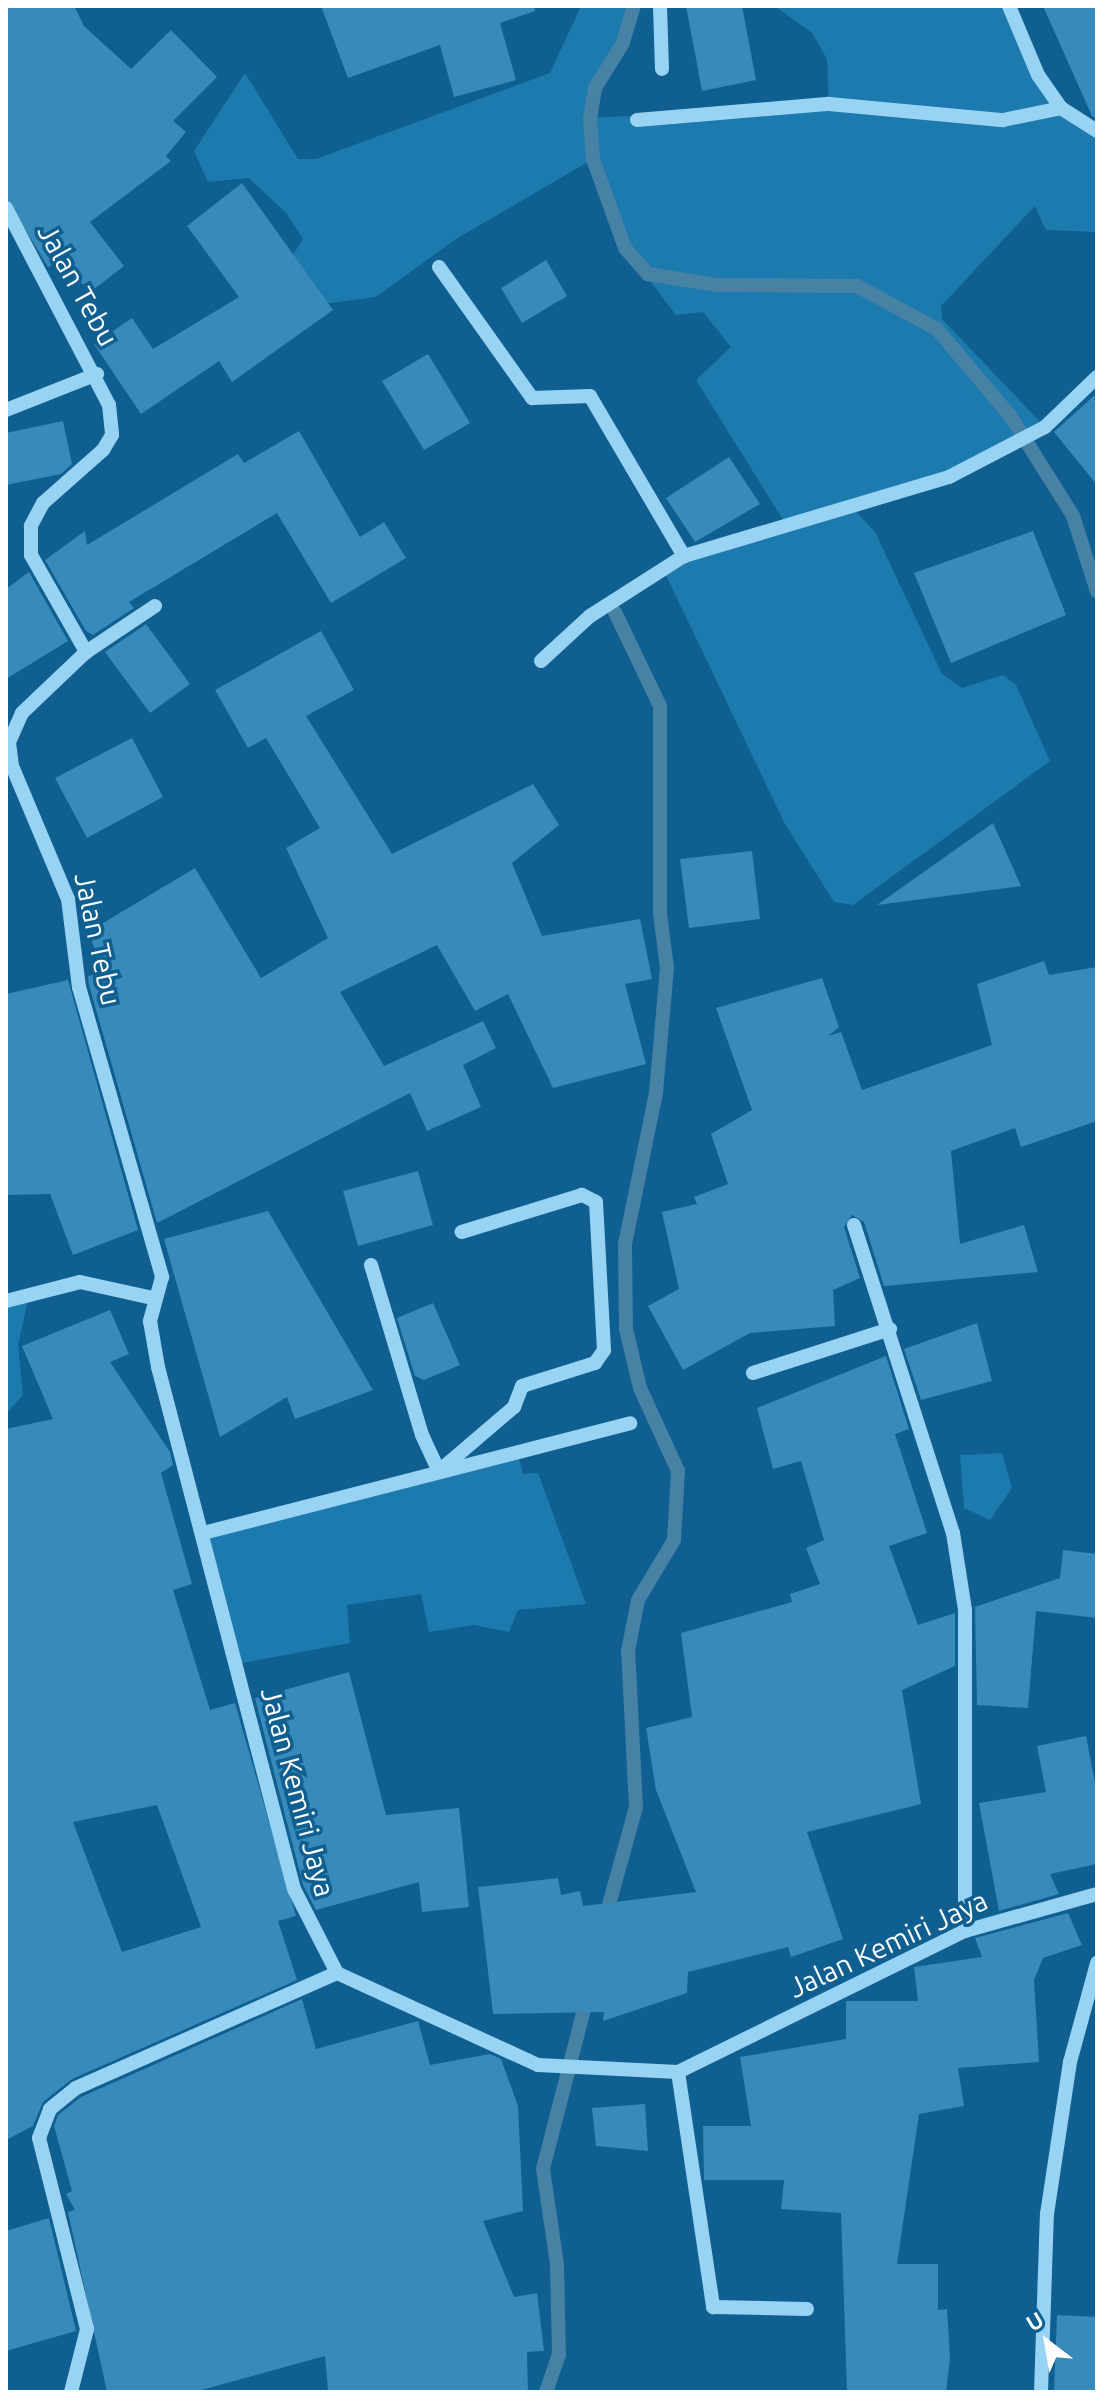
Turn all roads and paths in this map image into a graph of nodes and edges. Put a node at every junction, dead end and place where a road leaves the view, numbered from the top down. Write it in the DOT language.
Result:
graph roads {
  1 [pos="660,6"];
  2 [pos="1009,6"];
  3 [pos="662,69"];
  4 [pos="1061,108"];
  5 [pos="637,120"];
  6 [pos="1097,131"];
  7 [pos="6,208"];
  8 [pos="439,267"];
  9 [pos="97,374"];
  10 [pos="1097,377"];
  11 [pos="6,410"];
  12 [pos="684,556"];
  13 [pos="155,606"];
  14 [pos="86,652"];
  15 [pos="541,661"];
  16 [pos="854,1225"];
  17 [pos="462,1232"];
  18 [pos="371,1265"];
  19 [pos="153,1298"];
  20 [pos="6,1301"];
  21 [pos="890,1329"];
  22 [pos="753,1373"];
  23 [pos="630,1423"];
  24 [pos="439,1471"];
  25 [pos="207,1532"];
  26 [pos="1097,1894"];
  27 [pos="965,1931"];
  28 [pos="1097,1963"];
  29 [pos="337,1973"];
  30 [pos="678,2072"];
  31 [pos="807,2309"];
  32 [pos="71,2392"];
  33 [pos="1041,2392"];
  1 -- 3 [label="street"];
  2 -- 4 [label="street"];
  4 -- 5 [label="street"];
  4 -- 6 [label="street"];
  7 -- 9 [label="street, Jalan Tebu"];
  8 -- 12 [label="street"];
  9 -- 11 [label="street"];
  9 -- 14 [label="street, Jalan Tebu"];
  10 -- 12 [label="street"];
  12 -- 15 [label="street"];
  13 -- 14 [label="street, Jalan Tebu"];
  14 -- 19 [label="street, Jalan Tebu"];
  16 -- 21 [label="street"];
  17 -- 24 [label="street"];
  18 -- 24 [label="street"];
  19 -- 20 [label="street"];
  19 -- 25 [label="street, Jalan Kemiri Jaya"];
  21 -- 22 [label="street"];
  21 -- 27 [label="street"];
  23 -- 24 [label="street"];
  24 -- 25 [label="street"];
  25 -- 29 [label="street, Jalan Kemiri Jaya"];
  26 -- 27 [label="street, Jalan Kemiri Jaya"];
  27 -- 30 [label="street, Jalan Kemiri Jaya"];
  28 -- 33 [label="street"];
  29 -- 30 [label="street, Jalan Kemiri Jaya"];
  29 -- 32 [label="street"];
  30 -- 31 [label="street"];
}
